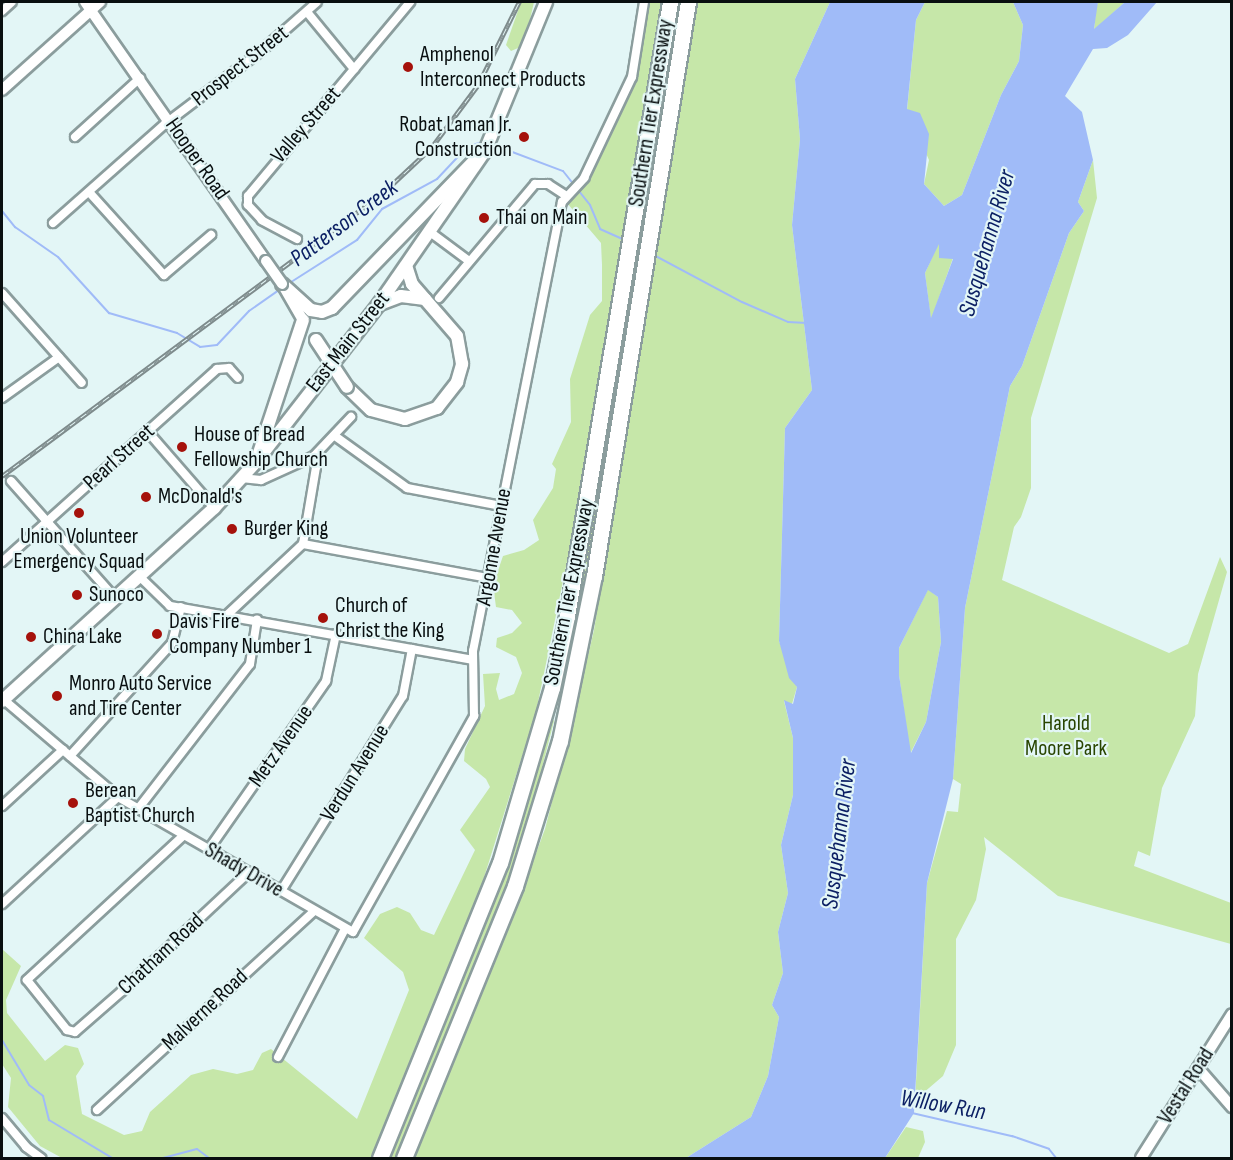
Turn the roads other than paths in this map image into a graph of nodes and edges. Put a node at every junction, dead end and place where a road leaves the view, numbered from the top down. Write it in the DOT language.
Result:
graph roads {
  1 [pos="12,2"];
  2 [pos="100,2"];
  3 [pos="317,2"];
  4 [pos="410,2"];
  5 [pos="537,2"];
  6 [pos="546,2"];
  7 [pos="644,2"];
  8 [pos="670,2"];
  9 [pos="688,2"];
  10 [pos="88,6"];
  11 [pos="2,10"];
  12 [pos="307,12"];
  13 [pos="537,15"];
  14 [pos="354,69"];
  15 [pos="140,78"];
  16 [pos="2,90"];
  17 [pos="170,120"];
  18 [pos="75,138"];
  19 [pos="485,151"];
  20 [pos="89,192"];
  21 [pos="565,195"];
  22 [pos="53,223"];
  23 [pos="430,232"];
  24 [pos="211,235"];
  25 [pos="297,239"];
  26 [pos="469,261"];
  27 [pos="406,266"];
  28 [pos="282,284"];
  29 [pos="2,292"];
  30 [pos="439,298"];
  31 [pos="425,299"];
  32 [pos="296,303"];
  33 [pos="379,304"];
  34 [pos="303,320"];
  35 [pos="59,357"];
  36 [pos="238,378"];
  37 [pos="82,383"];
  38 [pos="2,398"];
  39 [pos="351,417"];
  40 [pos="147,432"];
  41 [pos="335,436"];
  42 [pos="314,456"];
  43 [pos="255,462"];
  44 [pos="242,478"];
  45 [pos="11,481"];
  46 [pos="501,506"];
  47 [pos="214,508"];
  48 [pos="47,521"];
  49 [pos="303,544"];
  50 [pos="2,562"];
  51 [pos="140,576"];
  52 [pos="489,578"];
  53 [pos="115,598"];
  54 [pos="181,607"];
  55 [pos="227,615"];
  56 [pos="257,620"];
  57 [pos="336,634"];
  58 [pos="412,649"];
  59 [pos="472,660"];
  60 [pos="2,700"];
  61 [pos="63,750"];
  62 [pos="70,756"];
  63 [pos="118,797"];
  64 [pos="2,806"];
  65 [pos="138,809"];
  66 [pos="184,835"];
  67 [pos="209,849"];
  68 [pos="249,872"];
  69 [pos="281,891"];
  70 [pos="2,904"];
  71 [pos="314,911"];
  72 [pos="345,929"];
  73 [pos="1232,1014"];
  74 [pos="278,1057"];
  75 [pos="1198,1068"];
  76 [pos="1232,1107"];
  77 [pos="97,1110"];
  78 [pos="2,1118"];
  79 [pos="41,1158"];
  80 [pos="380,1158"];
  81 [pos="404,1158"];
  82 [pos="1141,1158"];
  1 -- 11 [label="street"];
  2 -- 10 [label="street"];
  3 -- 12 [label="street"];
  4 -- 14 [label="street, Valley Street"];
  5 -- 13 [label="main road"];
  6 -- 13 [label="main road"];
  7 -- 21 [label="street"];
  8 -- 80 [label="highway, Southern Tier Expressway"];
  9 -- 81 [label="highway, Southern Tier Expressway"];
  10 -- 15 [label="street, Hooper Road"];
  10 -- 16 [label="street"];
  12 -- 14 [label="street, Prospect Street"];
  12 -- 17 [label="street, Prospect Street"];
  13 -- 19 [label="main road, East Main Street"];
  14 -- 25 [label="street, Valley Street"];
  15 -- 17 [label="street, Hooper Road"];
  15 -- 18 [label="street"];
  17 -- 20 [label="street, Prospect Street"];
  17 -- 28 [label="street, Hooper Road, bridge"];
  19 -- 23 [label="main road, East Main Street"];
  19 -- 32 [label="main road"];
  20 -- 22 [label="street, Prospect Street"];
  20 -- 24 [label="street"];
  21 -- 26 [label="street"];
  21 -- 46 [label="street, Argonne Avenue"];
  23 -- 26 [label="street"];
  23 -- 27 [label="main road, East Main Street"];
  26 -- 30 [label="street"];
  27 -- 31 [label="main road"];
  27 -- 33 [label="main road, East Main Street"];
  28 -- 32 [label="main road"];
  29 -- 35 [label="street"];
  31 -- 33 [label="main road"];
  31 -- 34 [label="main road, bridge"];
  32 -- 34 [label="street"];
  33 -- 43 [label="main road, East Main Street"];
  34 -- 43 [label="main road"];
  35 -- 37 [label="street"];
  35 -- 38 [label="street"];
  36 -- 40 [label="street, Pearl Street"];
  39 -- 41 [label="street"];
  40 -- 47 [label="street"];
  40 -- 48 [label="street, Pearl Street"];
  41 -- 42 [label="street"];
  41 -- 46 [label="street"];
  42 -- 44 [label="street"];
  42 -- 49 [label="street"];
  43 -- 44 [label="main road, East Main Street"];
  44 -- 47 [label="main road, East Main Street"];
  45 -- 48 [label="street"];
  46 -- 52 [label="street, Argonne Avenue"];
  47 -- 51 [label="main road, East Main Street"];
  48 -- 50 [label="street, Pearl Street"];
  48 -- 53 [label="street"];
  49 -- 52 [label="street"];
  49 -- 55 [label="street"];
  51 -- 53 [label="main road, East Main Street"];
  51 -- 54 [label="street"];
  52 -- 59 [label="street, Argonne Avenue"];
  53 -- 60 [label="main road, East Main Street"];
  54 -- 55 [label="street"];
  54 -- 62 [label="street"];
  55 -- 56 [label="street"];
  56 -- 57 [label="street"];
  56 -- 65 [label="street"];
  57 -- 58 [label="street"];
  57 -- 67 [label="street, Metz Avenue"];
  58 -- 59 [label="street"];
  58 -- 69 [label="street, Verdun Avenue"];
  59 -- 72 [label="street, Argonne Avenue"];
  60 -- 61 [label="street, Shady Drive"];
  61 -- 62 [label="street, Shady Drive"];
  61 -- 64 [label="street"];
  62 -- 63 [label="street, Shady Drive"];
  63 -- 65 [label="street, Shady Drive"];
  63 -- 70 [label="street"];
  65 -- 66 [label="street, Shady Drive"];
  66 -- 67 [label="street, Shady Drive"];
  66 -- 68 [label="street, Chatham Road"];
  67 -- 68 [label="street, Shady Drive"];
  68 -- 69 [label="street, Shady Drive"];
  69 -- 71 [label="street, Shady Drive"];
  71 -- 72 [label="street, Shady Drive"];
  71 -- 77 [label="street, Malverne Road"];
  72 -- 74 [label="street, Argonne Avenue"];
  73 -- 75 [label="street, Vestal Road"];
  75 -- 76 [label="street"];
  75 -- 82 [label="street, Vestal Road"];
  78 -- 79 [label="street"];
}
